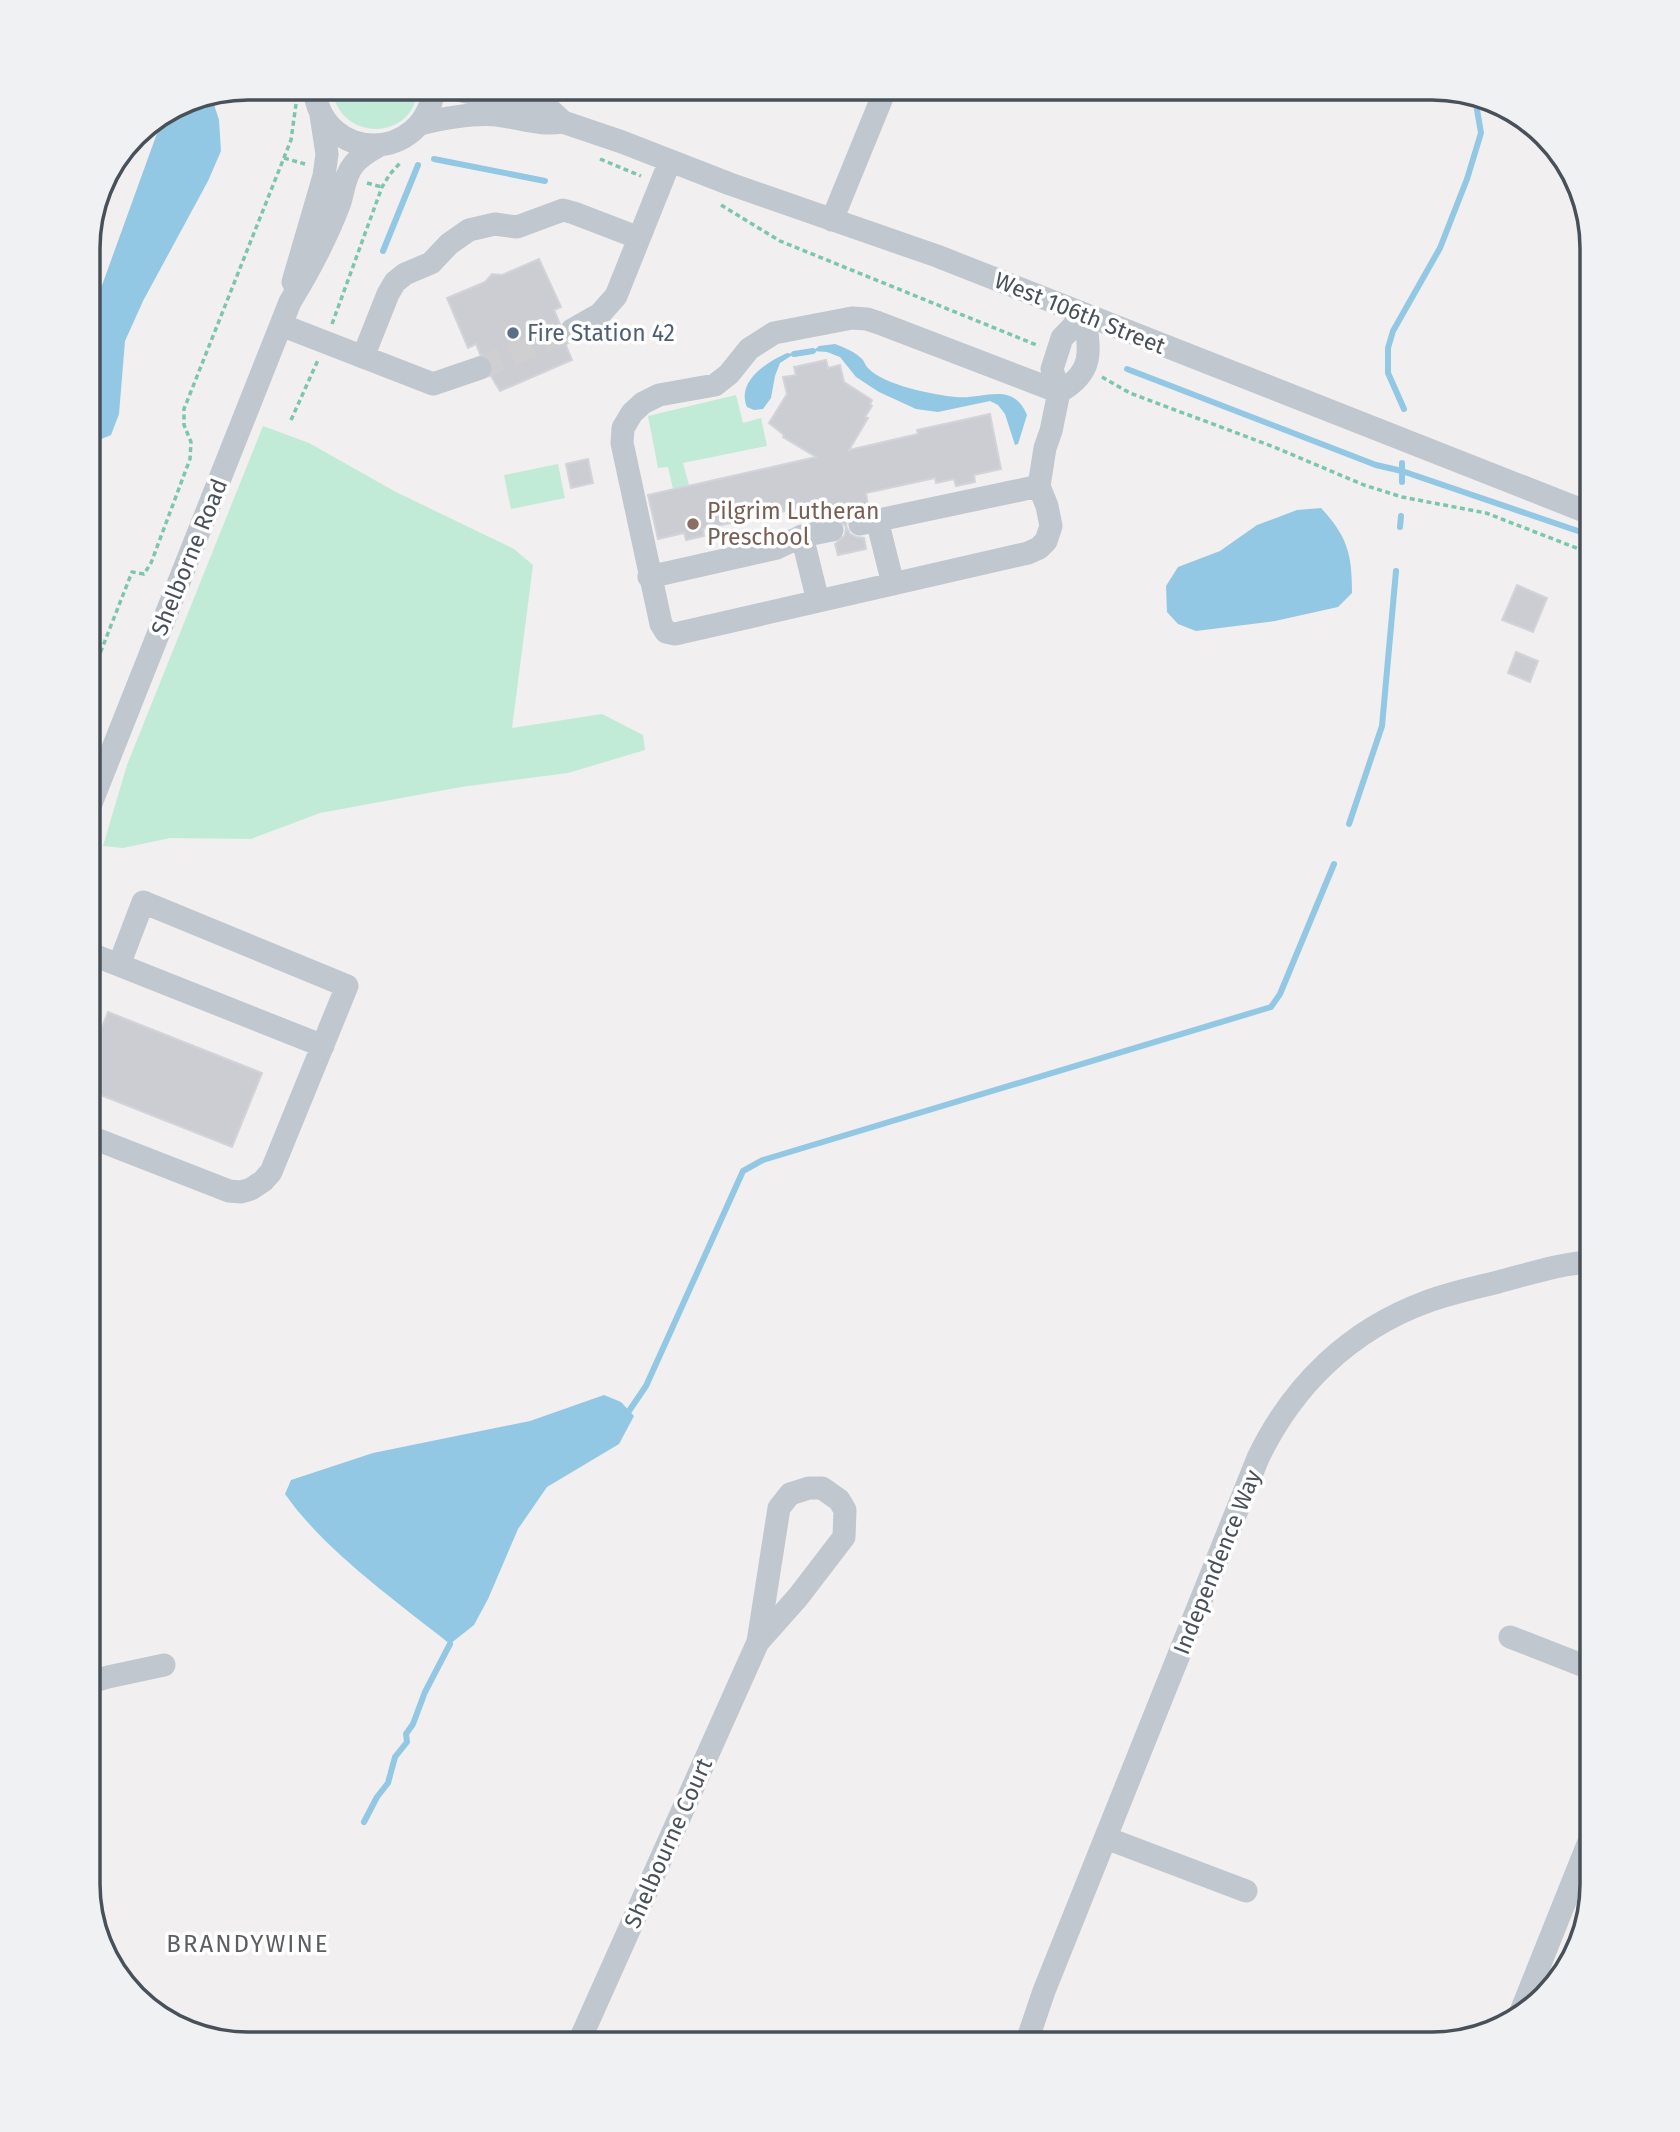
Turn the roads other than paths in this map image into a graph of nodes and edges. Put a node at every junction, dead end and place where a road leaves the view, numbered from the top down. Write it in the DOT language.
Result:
graph roads {
  1 [pos="310,100"];
  2 [pos="431,100"];
  3 [pos="521,100"];
  4 [pos="881,100"];
  5 [pos="321,115"];
  6 [pos="563,122"];
  7 [pos="420,124"];
  8 [pos="380,145"];
  9 [pos="670,161"];
  10 [pos="832,219"];
  11 [pos="639,238"];
  12 [pos="290,302"];
  13 [pos="1084,315"];
  14 [pos="281,325"];
  15 [pos="572,330"];
  16 [pos="363,357"];
  17 [pos="480,368"];
  18 [pos="1059,392"];
  19 [pos="1039,486"];
  20 [pos="1580,509"];
  21 [pos="832,530"];
  22 [pos="802,536"];
  23 [pos="649,577"];
  24 [pos="892,584"];
  25 [pos="818,601"];
  26 [pos="100,781"];
  27 [pos="100,958"];
  28 [pos="119,965"];
  29 [pos="323,1046"];
  30 [pos="100,1141"];
  31 [pos="1580,1263"];
  32 [pos="1510,1637"];
  33 [pos="758,1642"];
  34 [pos="1580,1664"];
  35 [pos="164,1665"];
  36 [pos="100,1679"];
  37 [pos="1106,1838"];
  38 [pos="1580,1864"];
  39 [pos="1246,1891"];
  40 [pos="1526,1999"];
  41 [pos="584,2032"];
  42 [pos="1029,2032"];
  1 -- 5 [label="street, Shelborne Road"];
  2 -- 7 [label="street"];
  3 -- 6 [label="street, West 106th Street"];
  4 -- 10 [label="street"];
  5 -- 8 [label="street"];
  5 -- 12 [label="street, Shelborne Road"];
  6 -- 7 [label="street, West 106th Street"];
  6 -- 9 [label="street, West 106th Street"];
  7 -- 8 [label="street, Shelborne Road"];
  8 -- 12 [label="street, Shelborne Road"];
  9 -- 10 [label="street, West 106th Street"];
  9 -- 11 [label="street"];
  10 -- 13 [label="street, West 106th Street"];
  11 -- 15 [label="street"];
  11 -- 16 [label="street"];
  12 -- 14 [label="street, Shelborne Road"];
  13 -- 18 [label="street"];
  13 -- 20 [label="street, West 106th Street"];
  14 -- 16 [label="street"];
  14 -- 26 [label="street, Shelborne Road"];
  16 -- 17 [label="street"];
  18 -- 19 [label="street"];
  18 -- 23 [label="street"];
  19 -- 24 [label="street"];
  19 -- 24 [label="street"];
  21 -- 22 [label="street"];
  22 -- 23 [label="street"];
  22 -- 25 [label="street"];
  23 -- 25 [label="street"];
  24 -- 25 [label="street"];
  27 -- 28 [label="street"];
  28 -- 29 [label="street"];
  28 -- 29 [label="street"];
  29 -- 30 [label="street"];
  31 -- 37 [label="street, Independence Way"];
  32 -- 34 [label="street"];
  33 -- 33 [label="street, Shelbourne Court"];
  33 -- 41 [label="street, Shelbourne Court"];
  35 -- 36 [label="street"];
  37 -- 39 [label="street"];
  37 -- 42 [label="street, Independence Way"];
  38 -- 40 [label="street"];
}
